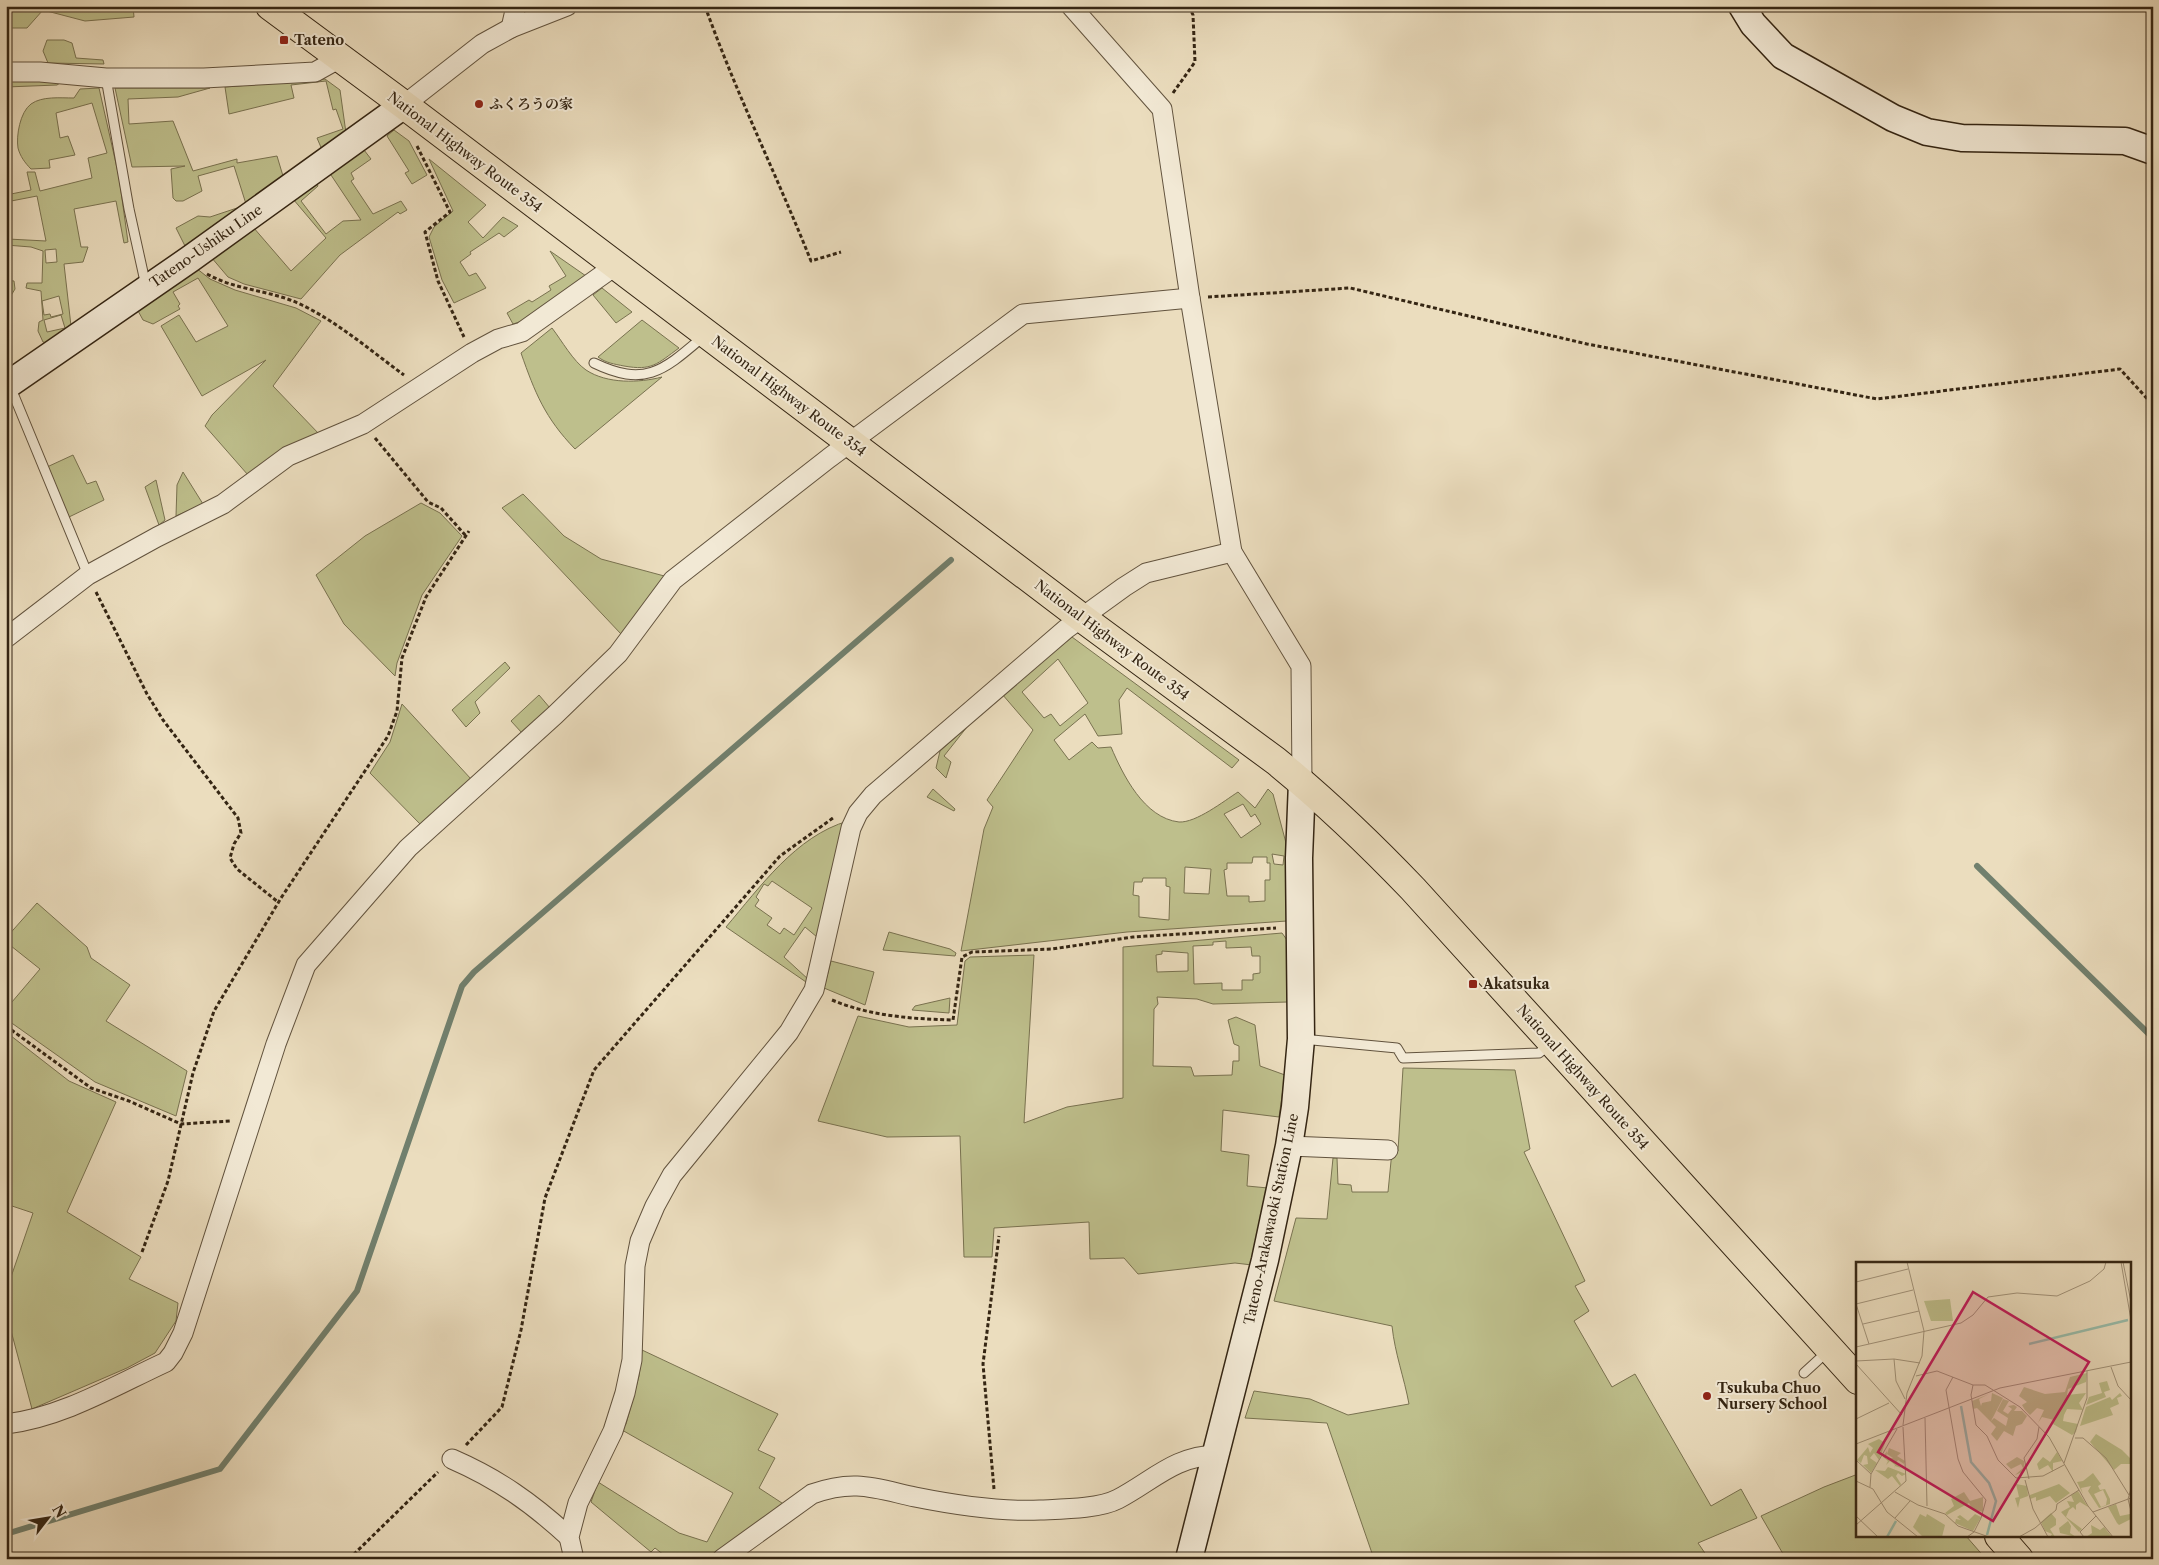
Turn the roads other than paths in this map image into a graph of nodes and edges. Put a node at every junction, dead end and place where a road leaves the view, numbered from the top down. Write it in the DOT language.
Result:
graph roads {
  1 [pos="270,6"];
  2 [pos="516,6"];
  3 [pos="566,6"];
  4 [pos="1070,6"];
  5 [pos="1742,6"];
  6 [pos="511,28"];
  7 [pos="340,58"];
  8 [pos="6,72"];
  9 [pos="106,78"];
  10 [pos="404,104"];
  11 [pos="2153,151"];
  12 [pos="615,266"];
  13 [pos="146,289"];
  14 [pos="1190,298"];
  15 [pos="707,334"];
  16 [pos="594,363"];
  17 [pos="8,385"];
  18 [pos="851,442"];
  19 [pos="1232,552"];
  20 [pos="88,575"];
  21 [pos="1082,618"];
  22 [pos="6,638"];
  23 [pos="1302,782"];
  24 [pos="1301,1039"];
  25 [pos="1552,1042"];
  26 [pos="1289,1146"];
  27 [pos="1388,1150"];
  28 [pos="1830,1349"];
  29 [pos="1804,1373"];
  30 [pos="1856,1378"];
  31 [pos="6,1424"];
  32 [pos="1217,1455"];
  33 [pos="452,1459"];
  34 [pos="569,1537"];
  35 [pos="2001,1538"];
  36 [pos="574,1559"];
  37 [pos="722,1559"];
  38 [pos="1189,1559"];
  39 [pos="2019,1559"];
  1 -- 7 [label="highway, National Highway Route 354"];
  2 -- 6 [label="street"];
  3 -- 6 [label="street"];
  4 -- 14 [label="street"];
  5 -- 11 [label="main road"];
  6 -- 10 [label="street"];
  7 -- 9 [label="street"];
  7 -- 10 [label="highway, National Highway Route 354"];
  8 -- 9 [label="street"];
  9 -- 13 [label="lane"];
  10 -- 12 [label="highway, National Highway Route 354"];
  10 -- 13 [label="main road, Tateno-Ushiku Line"];
  12 -- 15 [label="highway, National Highway Route 354"];
  12 -- 20 [label="street"];
  13 -- 17 [label="main road, Tateno-Ushiku Line"];
  14 -- 18 [label="street"];
  14 -- 19 [label="street"];
  15 -- 16 [label="lane"];
  15 -- 18 [label="highway, National Highway Route 354"];
  17 -- 20 [label="lane"];
  18 -- 21 [label="highway, National Highway Route 354"];
  18 -- 31 [label="street"];
  19 -- 21 [label="street"];
  19 -- 23 [label="street"];
  20 -- 22 [label="street"];
  21 -- 23 [label="highway, National Highway Route 354"];
  21 -- 34 [label="street"];
  23 -- 24 [label="main road, Tateno-Arakawaoki Station Line"];
  23 -- 25 [label="highway, National Highway Route 354"];
  24 -- 25 [label="lane"];
  24 -- 26 [label="main road, Tateno-Arakawaoki Station Line"];
  25 -- 28 [label="highway, National Highway Route 354"];
  26 -- 27 [label="street"];
  26 -- 32 [label="main road, Tateno-Arakawaoki Station Line"];
  28 -- 29 [label="lane"];
  28 -- 30 [label="highway, National Highway Route 354"];
  32 -- 37 [label="street"];
  32 -- 38 [label="main road, Tateno-Arakawaoki Station Line"];
  33 -- 34 [label="street"];
  34 -- 36 [label="street"];
  35 -- 39 [label="highway"];
}
